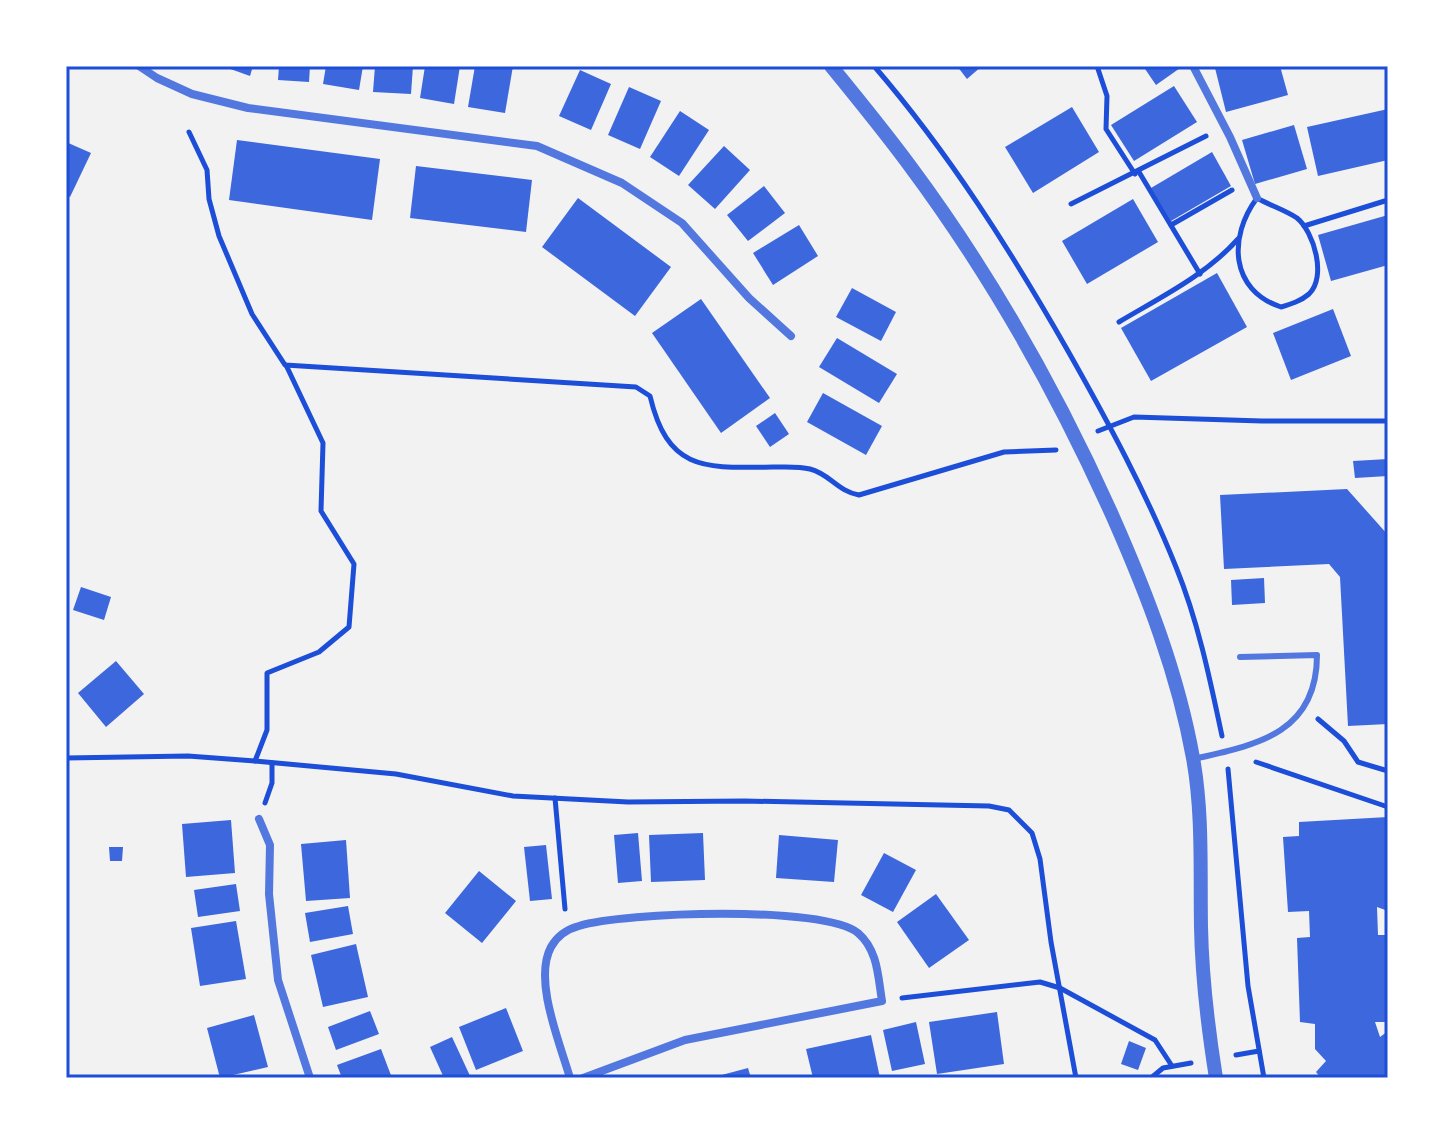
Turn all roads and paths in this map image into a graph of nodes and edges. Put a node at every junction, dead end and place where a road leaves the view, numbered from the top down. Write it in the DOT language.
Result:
graph roads {
  1 [pos="139,66"];
  2 [pos="831,66"];
  3 [pos="874,66"];
  4 [pos="1097,66"];
  5 [pos="1193,66"];
  6 [pos="1225,127"];
  7 [pos="189,132"];
  8 [pos="1137,173"];
  9 [pos="1249,180"];
  10 [pos="1257,198"];
  11 [pos="1388,200"];
  12 [pos="1071,204"];
  13 [pos="1171,225"];
  14 [pos="1304,226"];
  15 [pos="1239,238"];
  16 [pos="1200,274"];
  17 [pos="1119,322"];
  18 [pos="791,336"];
  19 [pos="285,365"];
  20 [pos="1388,421"];
  21 [pos="1110,425"];
  22 [pos="1078,440"];
  23 [pos="1240,657"];
  24 [pos="1305,708"];
  25 [pos="1242,747"];
  26 [pos="66,758"];
  27 [pos="1193,759"];
  28 [pos="255,761"];
  29 [pos="272,763"];
  30 [pos="1388,771"];
  31 [pos="272,783"];
  32 [pos="555,798"];
  33 [pos="1388,807"];
  34 [pos="259,819"];
  35 [pos="570,929"];
  36 [pos="1060,988"];
  37 [pos="882,1001"];
  38 [pos="1172,1066"];
  39 [pos="310,1078"];
  40 [pos="570,1078"];
  41 [pos="583,1078"];
  42 [pos="1076,1078"];
  43 [pos="1216,1078"];
  1 -- 18 [label="street"];
  2 -- 22 [label="street"];
  3 -- 21 [label="path"];
  4 -- 8 [label="path"];
  5 -- 6 [label="street"];
  6 -- 8 [label="path"];
  6 -- 9 [label="street"];
  7 -- 19 [label="path"];
  8 -- 12 [label="path"];
  8 -- 13 [label="path"];
  9 -- 10 [label="street"];
  9 -- 13 [label="path"];
  10 -- 14 [label="path"];
  10 -- 15 [label="path"];
  11 -- 14 [label="path"];
  13 -- 16 [label="path"];
  14 -- 15 [label="path"];
  15 -- 16 [label="path"];
  16 -- 17 [label="path"];
  19 -- 22 [label="path"];
  19 -- 28 [label="path"];
  20 -- 21 [label="path"];
  21 -- 22 [label="path"];
  22 -- 27 [label="street"];
  23 -- 24 [label="lane"];
  24 -- 25 [label="lane"];
  24 -- 30 [label="path"];
  25 -- 27 [label="lane"];
  25 -- 33 [label="path"];
  26 -- 28 [label="path"];
  27 -- 43 [label="street"];
  28 -- 29 [label="path"];
  29 -- 31 [label="path"];
  29 -- 32 [label="path"];
  32 -- 35 [label="path"];
  32 -- 36 [label="path"];
  34 -- 39 [label="street"];
  35 -- 37 [label="street"];
  35 -- 40 [label="street"];
  36 -- 37 [label="path"];
  36 -- 38 [label="path"];
  36 -- 42 [label="path"];
  37 -- 41 [label="street"];
}
